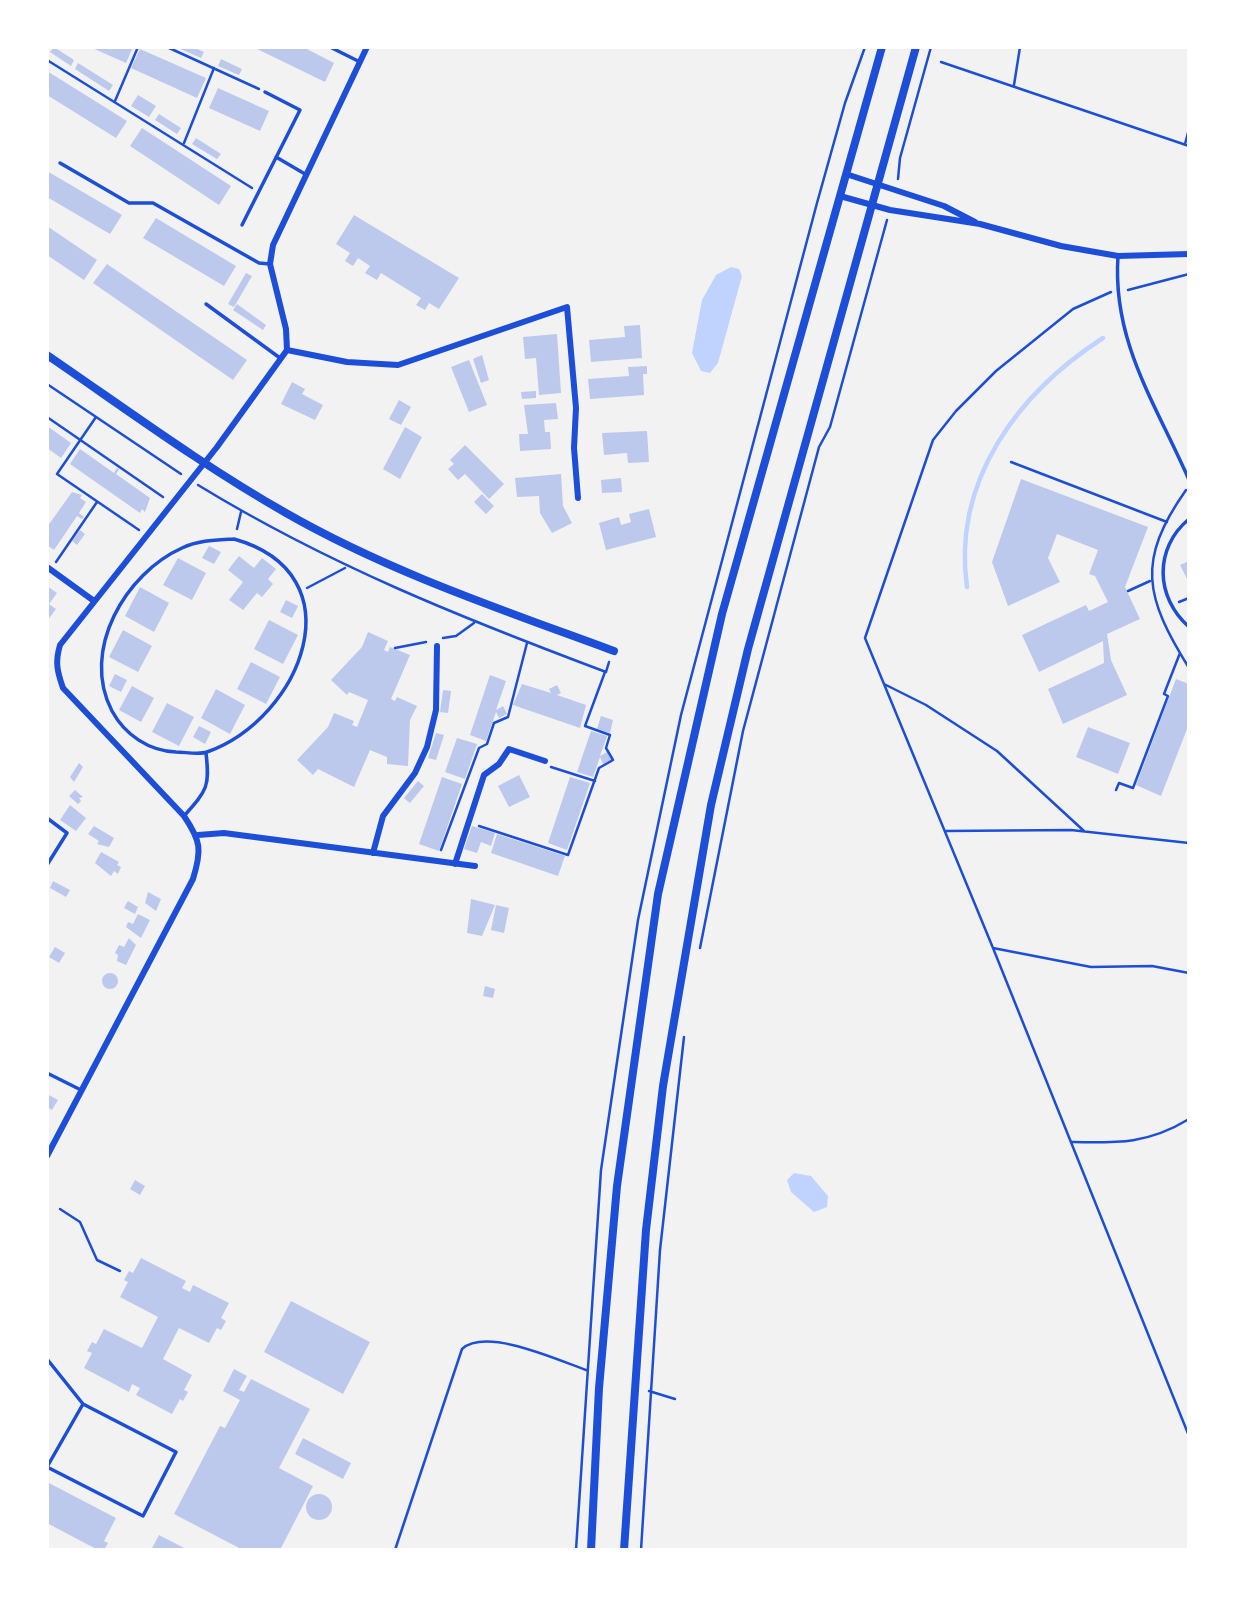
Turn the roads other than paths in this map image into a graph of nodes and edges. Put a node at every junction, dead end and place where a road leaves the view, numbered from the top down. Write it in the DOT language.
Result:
graph roads {
  1 [pos="330,47"];
  2 [pos="367,47"];
  3 [pos="882,47"];
  4 [pos="916,47"];
  5 [pos="362,63"];
  6 [pos="265,92"];
  7 [pos="276,157"];
  8 [pos="60,163"];
  9 [pos="846,174"];
  10 [pos="307,175"];
  11 [pos="878,184"];
  12 [pos="840,196"];
  13 [pos="872,205"];
  14 [pos="980,224"];
  15 [pos="242,225"];
  16 [pos="1189,254"];
  17 [pos="1118,256"];
  18 [pos="270,264"];
  19 [pos="206,304"];
  20 [pos="287,350"];
  21 [pos="47,355"];
  22 [pos="281,360"];
  23 [pos="205,463"];
  24 [pos="1189,480"];
  25 [pos="578,498"];
  26 [pos="1189,519"];
  27 [pos="49,568"];
  28 [pos="94,601"];
  29 [pos="1189,626"];
  30 [pos="437,646"];
  31 [pos="614,651"];
  32 [pos="205,753"];
  33 [pos="545,761"];
  34 [pos="184,816"];
  35 [pos="47,818"];
  36 [pos="198,835"];
  37 [pos="373,853"];
  38 [pos="455,864"];
  39 [pos="47,865"];
  40 [pos="475,866"];
  41 [pos="47,1073"];
  42 [pos="81,1090"];
  43 [pos="47,1156"];
  44 [pos="47,1359"];
  45 [pos="83,1404"];
  46 [pos="47,1467"];
  47 [pos="591,1550"];
  48 [pos="624,1550"];
  1 -- 5 [label="lane"];
  2 -- 5 [label="street"];
  3 -- 9 [label="street"];
  4 -- 11 [label="street"];
  5 -- 10 [label="street"];
  6 -- 7 [label="lane"];
  7 -- 10 [label="lane"];
  7 -- 15 [label="lane"];
  8 -- 18 [label="lane"];
  9 -- 11 [label="street"];
  9 -- 12 [label="street"];
  10 -- 18 [label="street"];
  11 -- 13 [label="street"];
  11 -- 14 [label="street"];
  12 -- 13 [label="street"];
  12 -- 47 [label="street"];
  13 -- 14 [label="street"];
  13 -- 48 [label="street"];
  14 -- 17 [label="street"];
  16 -- 17 [label="street"];
  17 -- 24 [label="lane"];
  18 -- 20 [label="street"];
  19 -- 22 [label="lane"];
  20 -- 22 [label="street"];
  20 -- 25 [label="street"];
  21 -- 23 [label="street"];
  22 -- 23 [label="street"];
  23 -- 28 [label="street"];
  23 -- 31 [label="street"];
  26 -- 29 [label="lane"];
  27 -- 28 [label="street"];
  28 -- 34 [label="street"];
  30 -- 37 [label="street"];
  32 -- 32 [label="lane"];
  32 -- 34 [label="lane"];
  33 -- 38 [label="street"];
  34 -- 36 [label="street"];
  35 -- 39 [label="lane"];
  36 -- 37 [label="street"];
  36 -- 42 [label="street"];
  37 -- 38 [label="street"];
  38 -- 40 [label="street"];
  41 -- 42 [label="lane"];
  42 -- 43 [label="street"];
  44 -- 45 [label="lane"];
  45 -- 46 [label="lane"];
  45 -- 46 [label="lane"];
}
